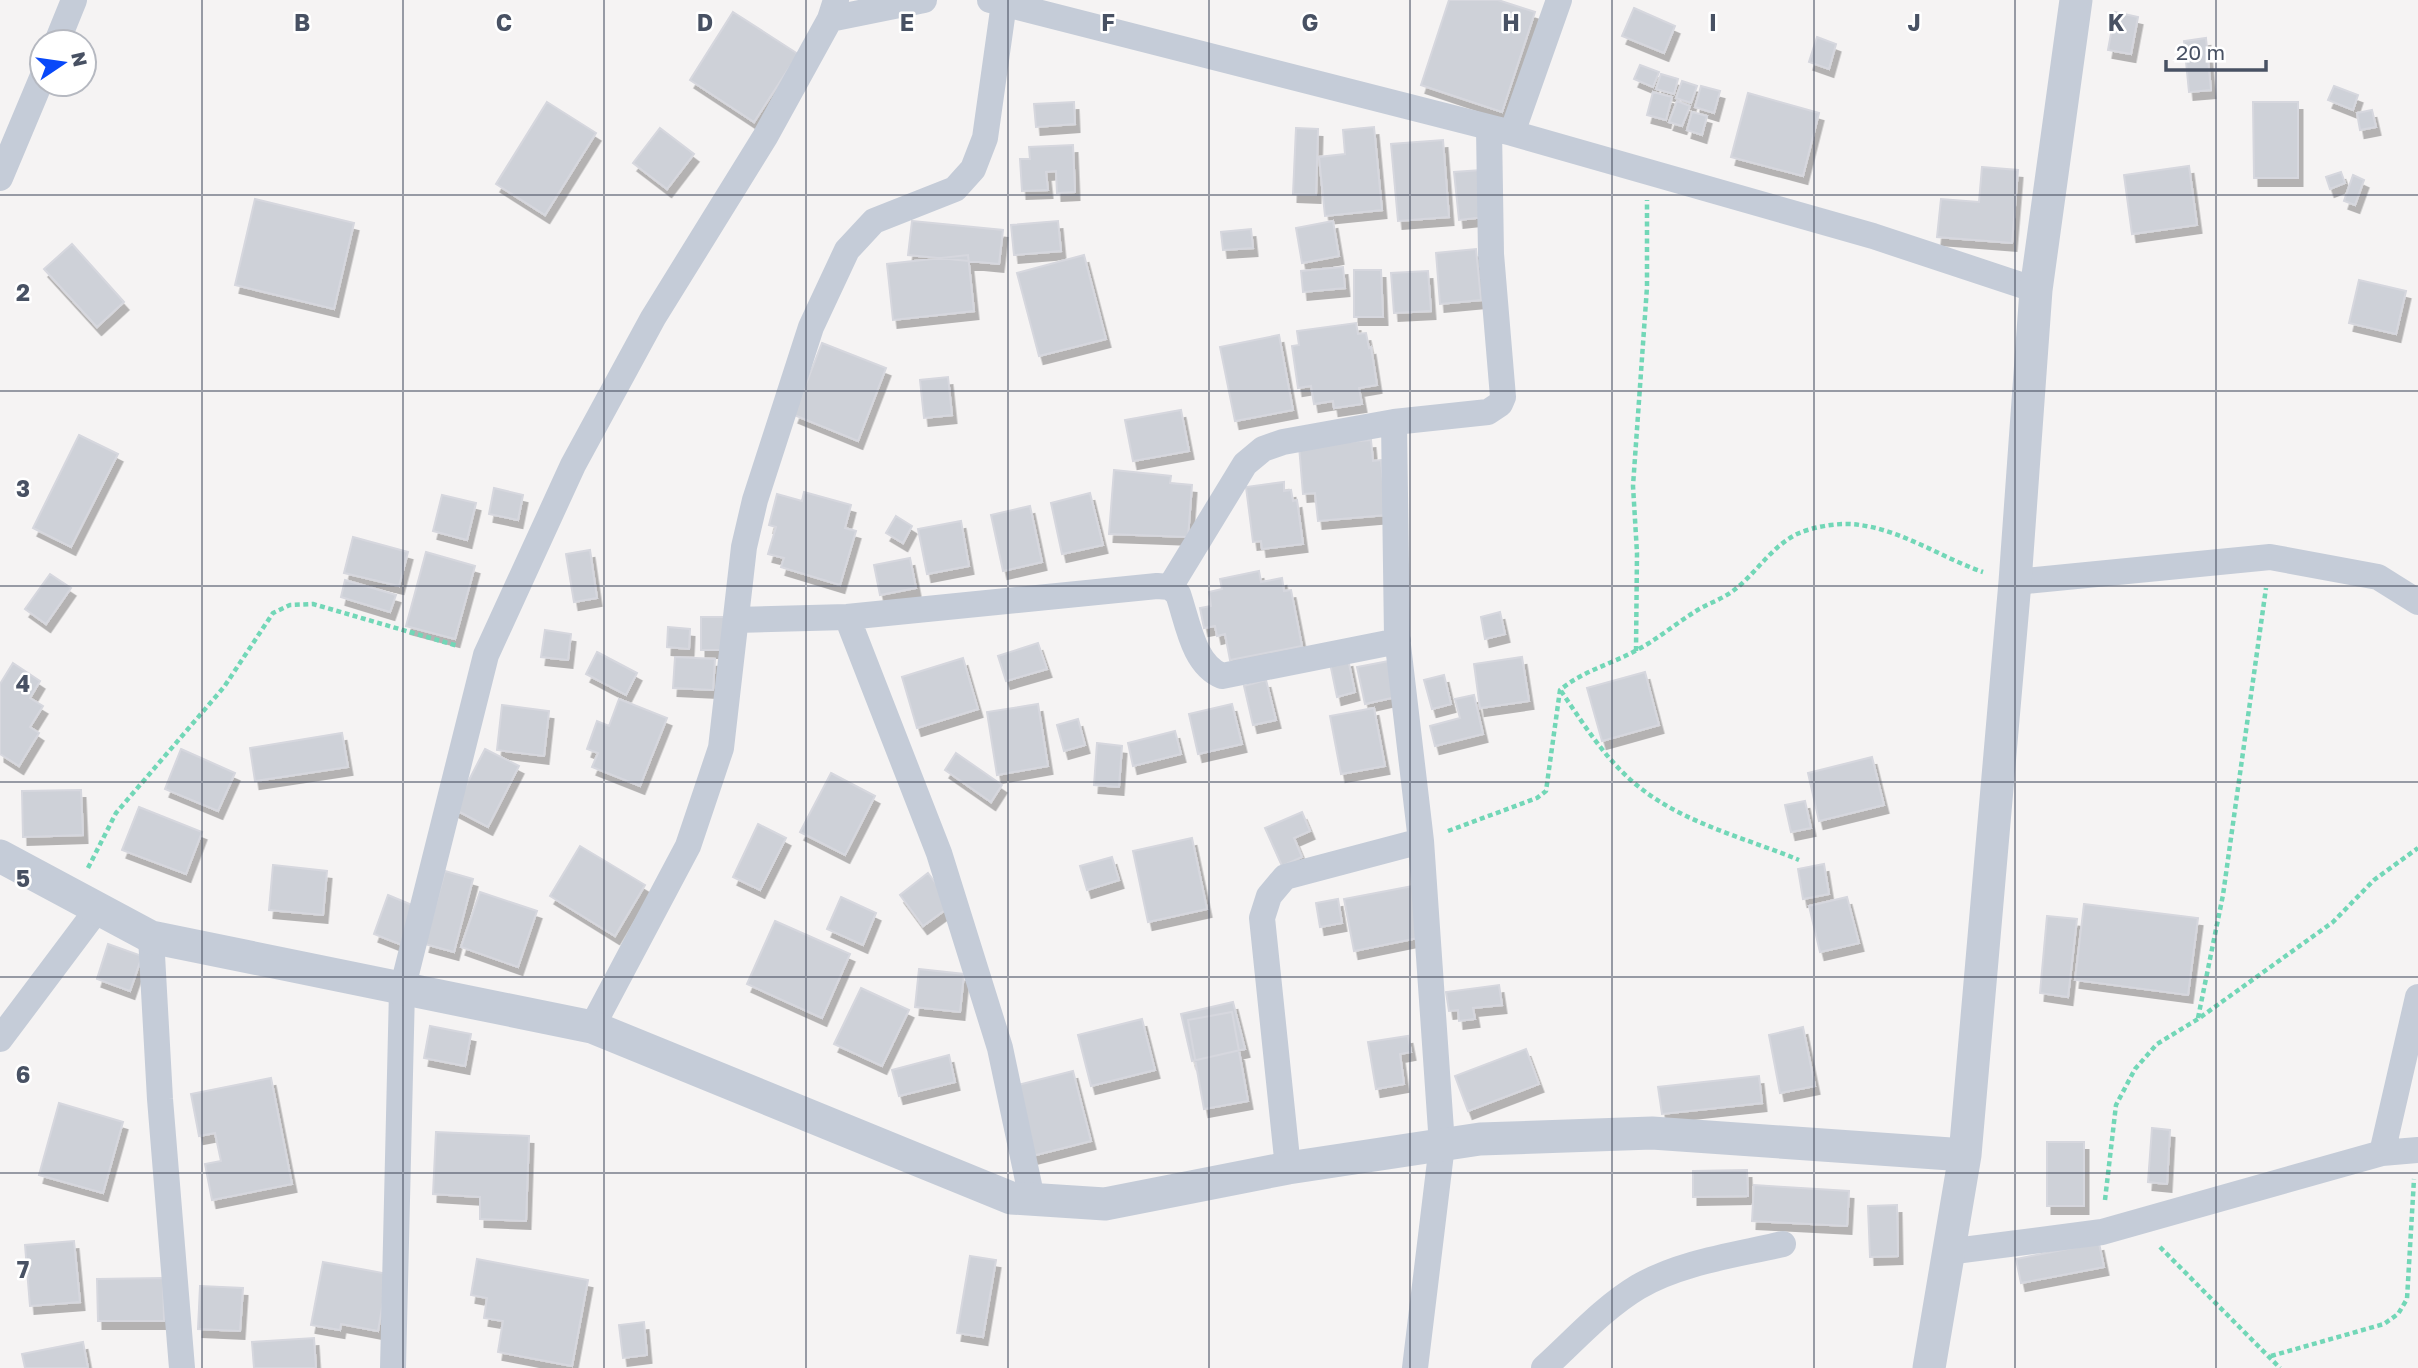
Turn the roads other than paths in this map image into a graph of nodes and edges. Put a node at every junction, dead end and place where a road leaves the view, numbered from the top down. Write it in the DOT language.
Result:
graph roads {
  1 [pos="74,0"];
  2 [pos="924,0"];
  3 [pos="1559,0"];
  4 [pos="2076,0"];
  5 [pos="997,1"];
  6 [pos="833,10"];
  7 [pos="63,28"];
  8 [pos="34,98"];
  9 [pos="1501,131"];
  10 [pos="0,178"];
  11 [pos="2036,290"];
  12 [pos="1394,422"];
  13 [pos="2015,582"];
  14 [pos="1170,587"];
  15 [pos="2418,602"];
  16 [pos="847,617"];
  17 [pos="736,620"];
  18 [pos="1398,641"];
  19 [pos="1421,841"];
  20 [pos="0,856"];
  21 [pos="86,902"];
  22 [pos="150,937"];
  23 [pos="402,990"];
  24 [pos="2418,997"];
  25 [pos="592,1027"];
  26 [pos="0,1039"];
  27 [pos="1442,1145"];
  28 [pos="2417,1150"];
  29 [pos="2382,1153"];
  30 [pos="1965,1155"];
  31 [pos="1288,1168"];
  32 [pos="1032,1199"];
  33 [pos="1783,1244"];
  34 [pos="1947,1252"];
  35 [pos="181,1368"];
  36 [pos="393,1368"];
  37 [pos="1415,1368"];
  38 [pos="1544,1368"];
  39 [pos="1929,1368"];
  1 -- 7 [label="street"];
  2 -- 6 [label="street"];
  3 -- 9 [label="street"];
  4 -- 11 [label="street"];
  5 -- 9 [label="street"];
  5 -- 17 [label="street"];
  6 -- 23 [label="street"];
  8 -- 10 [label="street"];
  9 -- 11 [label="street"];
  9 -- 12 [label="street"];
  11 -- 13 [label="street"];
  12 -- 14 [label="street"];
  12 -- 18 [label="street"];
  13 -- 15 [label="street"];
  13 -- 30 [label="street"];
  14 -- 16 [label="street"];
  14 -- 18 [label="street"];
  16 -- 17 [label="street"];
  16 -- 32 [label="street"];
  17 -- 25 [label="street"];
  18 -- 19 [label="street"];
  19 -- 27 [label="street"];
  19 -- 31 [label="street"];
  20 -- 21 [label="street"];
  21 -- 22 [label="street"];
  21 -- 26 [label="street"];
  22 -- 23 [label="street"];
  22 -- 35 [label="street"];
  23 -- 25 [label="street"];
  23 -- 36 [label="street"];
  24 -- 29 [label="street"];
  25 -- 32 [label="street"];
  27 -- 30 [label="street"];
  27 -- 31 [label="street"];
  27 -- 37 [label="street"];
  28 -- 29 [label="street"];
  29 -- 34 [label="street"];
  30 -- 34 [label="street"];
  31 -- 32 [label="street"];
  33 -- 38 [label="street"];
  34 -- 39 [label="street"];
}
